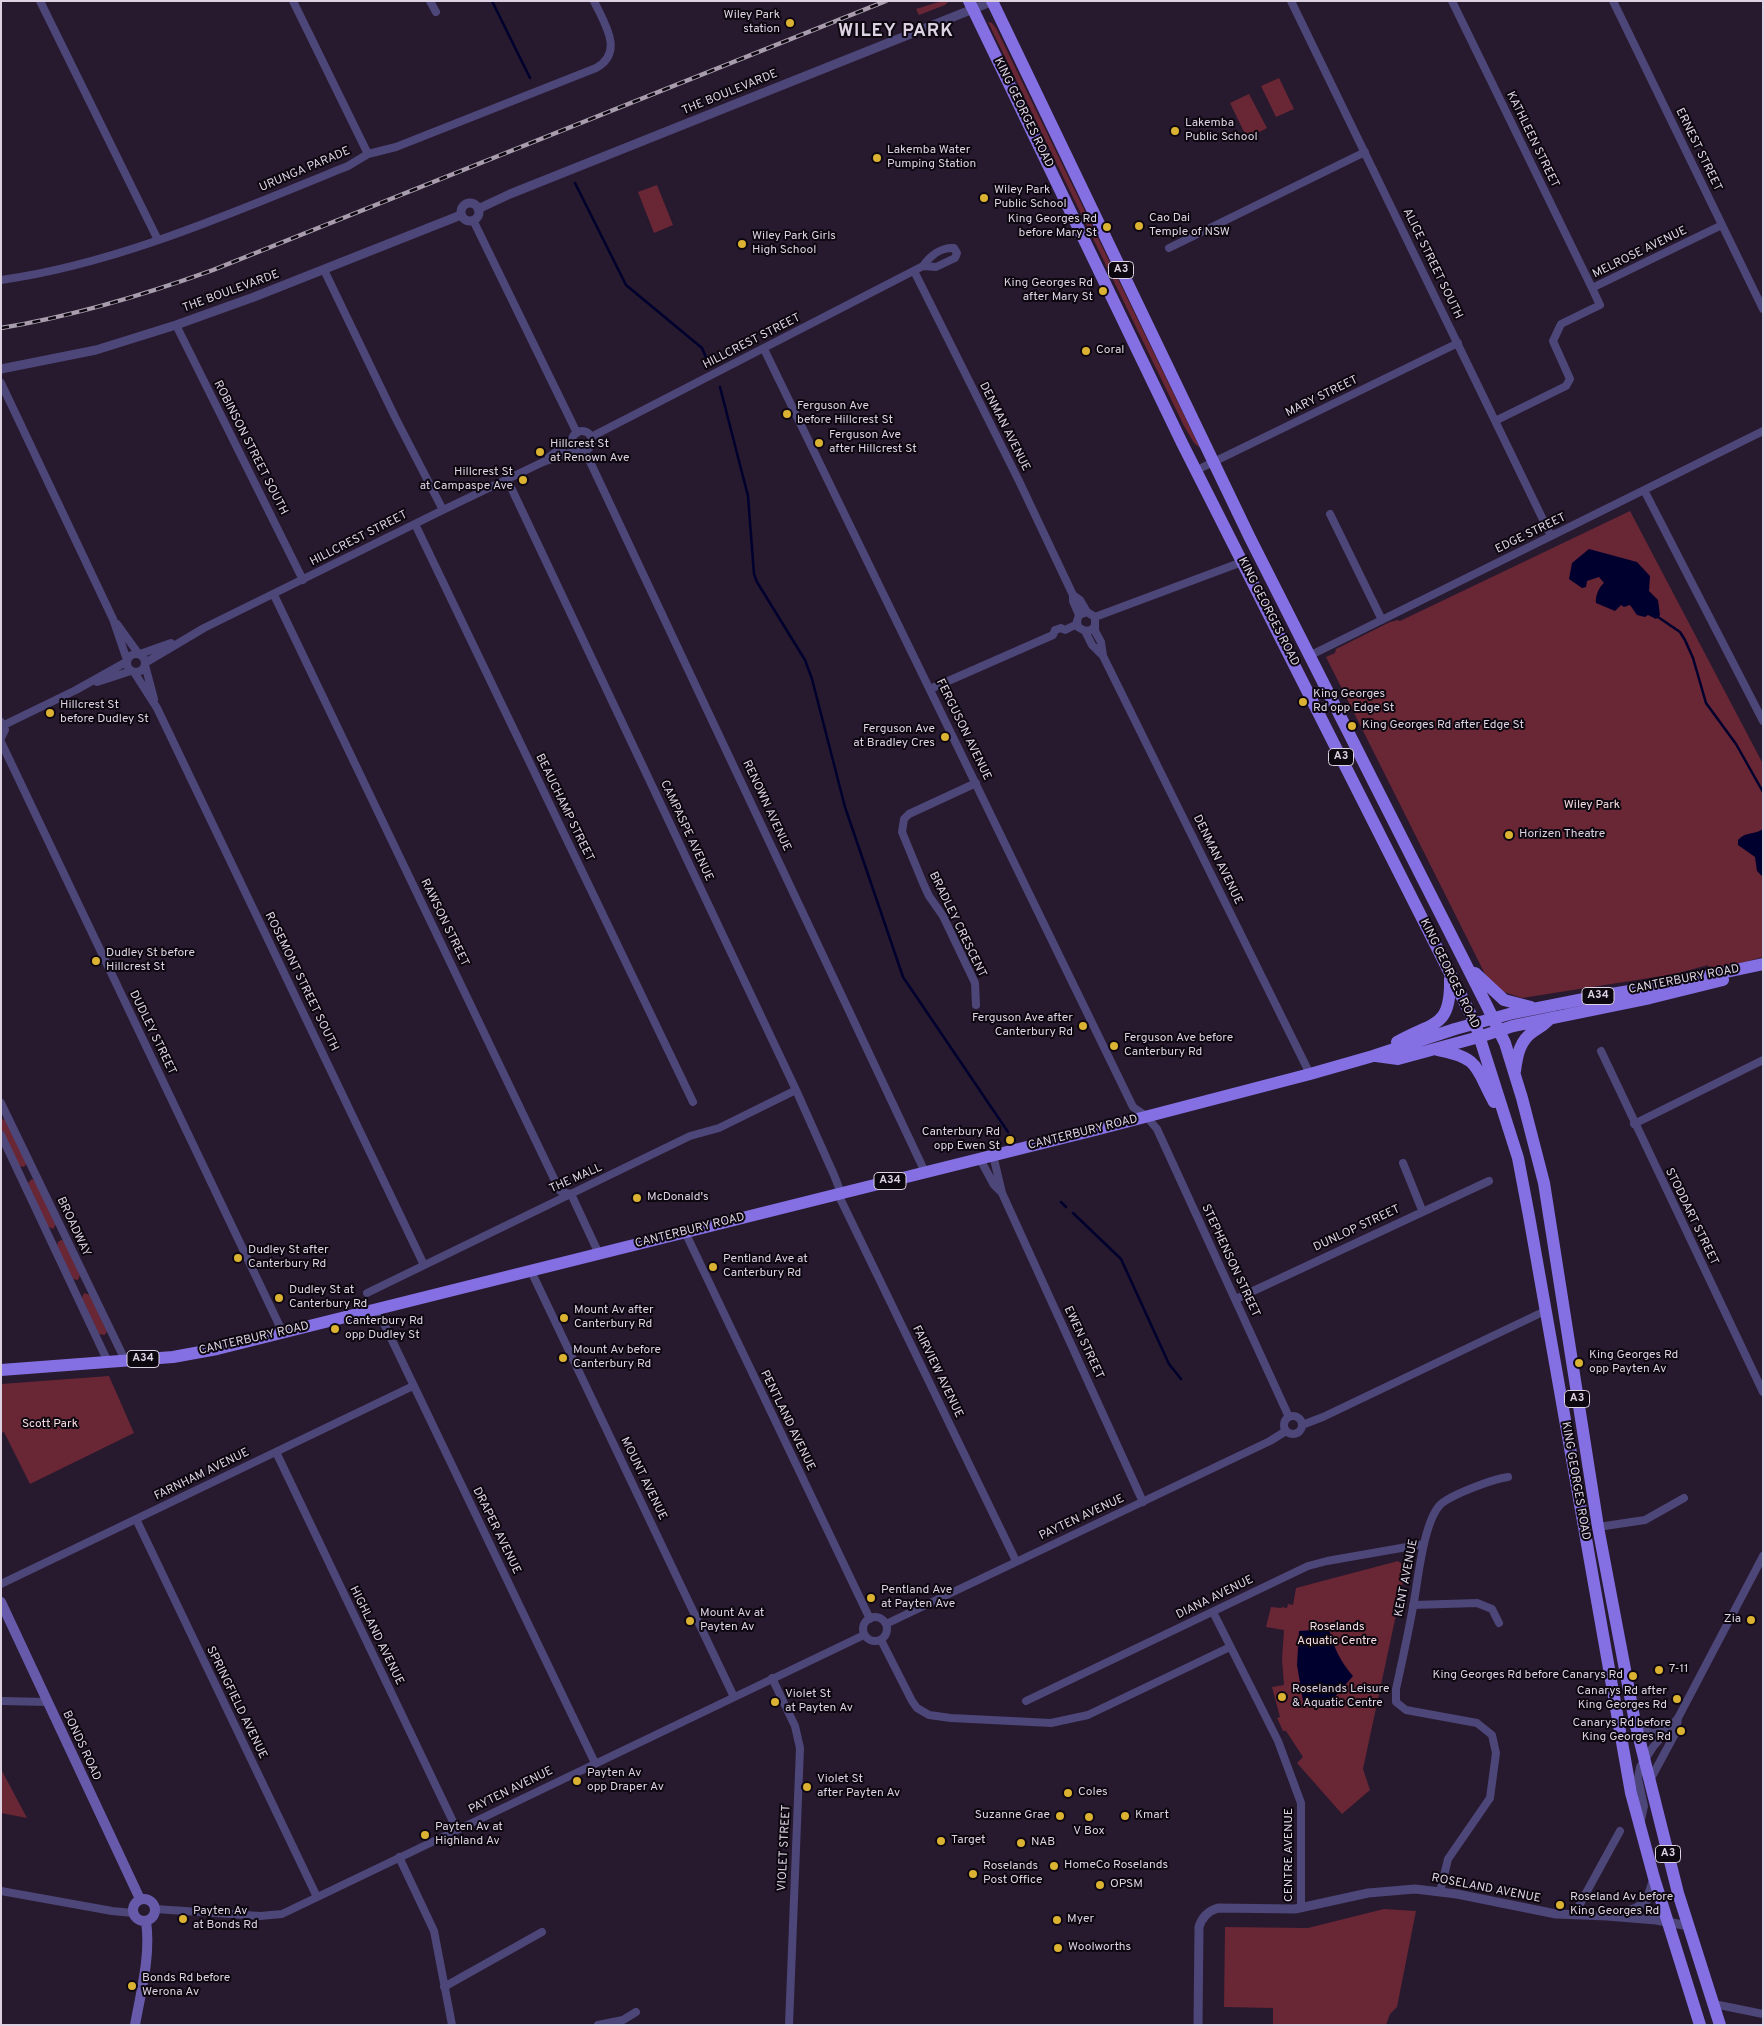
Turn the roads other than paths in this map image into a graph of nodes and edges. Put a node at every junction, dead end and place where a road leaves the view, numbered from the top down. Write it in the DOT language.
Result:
graph roads {
  1 [pos="40,1"];
  2 [pos="293,1"];
  3 [pos="430,1"];
  4 [pos="594,1"];
  5 [pos="992,1"];
  6 [pos="1291,1"];
  7 [pos="1452,1"];
  8 [pos="1613,1"];
  9 [pos="971,5"];
  10 [pos="436,12"];
  11 [pos="1364,152"];
  12 [pos="368,154"];
  13 [pos="478,209"];
  14 [pos="461,215"];
  15 [pos="473,220"];
  16 [pos="1722,225"];
  17 [pos="158,240"];
  18 [pos="1169,248"];
  19 [pos="923,266"];
  20 [pos="324,270"];
  21 [pos="914,271"];
  22 [pos="1,280"];
  23 [pos="1592,288"];
  24 [pos="1763,309"];
  25 [pos="176,325"];
  26 [pos="1458,343"];
  27 [pos="764,349"];
  28 [pos="1,369"];
  29 [pos="1,383"];
  30 [pos="1495,421"];
  31 [pos="1763,431"];
  32 [pos="574,436"];
  33 [pos="591,436"];
  34 [pos="582,451"];
  35 [pos="543,462"];
  36 [pos="1213,462"];
  37 [pos="1197,470"];
  38 [pos="508,479"];
  39 [pos="1644,490"];
  40 [pos="443,510"];
  41 [pos="1330,514"];
  42 [pos="415,524"];
  43 [pos="1551,536"];
  44 [pos="1242,562"];
  45 [pos="303,580"];
  46 [pos="274,595"];
  47 [pos="1073,595"];
  48 [pos="1087,612"];
  49 [pos="1079,615"];
  50 [pos="1095,617"];
  51 [pos="113,618"];
  52 [pos="1382,620"];
  53 [pos="1077,624"];
  54 [pos="1095,626"];
  55 [pos="1085,631"];
  56 [pos="186,638"];
  57 [pos="139,654"];
  58 [pos="1103,656"];
  59 [pos="1309,656"];
  60 [pos="126,661"];
  61 [pos="145,664"];
  62 [pos="132,671"];
  63 [pos="930,689"];
  64 [pos="76,690"];
  65 [pos="157,708"];
  66 [pos="1763,721"];
  67 [pos="2,724"];
  68 [pos="1,738"];
  69 [pos="1,742"];
  70 [pos="976,783"];
  71 [pos="1763,964"];
  72 [pos="1468,967"];
  73 [pos="1450,974"];
  74 [pos="976,1005"];
  75 [pos="1536,1008"];
  76 [pos="1553,1016"];
  77 [pos="1475,1023"];
  78 [pos="1496,1024"];
  79 [pos="1480,1037"];
  80 [pos="1434,1049"];
  81 [pos="1601,1052"];
  82 [pos="1373,1056"];
  83 [pos="1763,1060"];
  84 [pos="1310,1074"];
  85 [pos="1515,1076"];
  86 [pos="796,1090"];
  87 [pos="693,1102"];
  88 [pos="1,1103"];
  89 [pos="1146,1116"];
  90 [pos="1634,1124"];
  91 [pos="1508,1126"];
  92 [pos="1,1135"];
  93 [pos="993,1155"];
  94 [pos="980,1159"];
  95 [pos="1403,1163"];
  96 [pos="925,1172"];
  97 [pos="1489,1181"];
  98 [pos="1002,1193"];
  99 [pos="571,1194"];
  100 [pos="839,1194"];
  101 [pos="1422,1210"];
  102 [pos="685,1232"];
  103 [pos="599,1254"];
  104 [pos="424,1265"];
  105 [pos="531,1272"];
  106 [pos="367,1294"];
  107 [pos="1236,1299"];
  108 [pos="377,1309"];
  109 [pos="1545,1311"];
  110 [pos="283,1333"];
  111 [pos="125,1360"];
  112 [pos="108,1362"];
  113 [pos="1,1370"];
  114 [pos="413,1386"];
  115 [pos="1763,1392"];
  116 [pos="1289,1417"];
  117 [pos="1302,1424"];
  118 [pos="1286,1431"];
  119 [pos="276,1452"];
  120 [pos="1508,1476"];
  121 [pos="1684,1498"];
  122 [pos="1143,1502"];
  123 [pos="136,1519"];
  124 [pos="1598,1527"];
  125 [pos="1424,1544"];
  126 [pos="1763,1556"];
  127 [pos="1016,1561"];
  128 [pos="1,1584"];
  129 [pos="1,1602"];
  130 [pos="1414,1605"];
  131 [pos="1213,1612"];
  132 [pos="870,1618"];
  133 [pos="1499,1623"];
  134 [pos="886,1624"];
  135 [pos="864,1635"];
  136 [pos="881,1640"];
  137 [pos="1230,1647"];
  138 [pos="772,1678"];
  139 [pos="734,1697"];
  140 [pos="1,1701"];
  141 [pos="1026,1701"];
  142 [pos="47,1702"];
  143 [pos="1678,1718"];
  144 [pos="1636,1722"];
  145 [pos="1668,1728"];
  146 [pos="1645,1759"];
  147 [pos="595,1763"];
  148 [pos="1650,1780"];
  149 [pos="1640,1826"];
  150 [pos="457,1830"];
  151 [pos="1620,1831"];
  152 [pos="399,1857"];
  153 [pos="1654,1878"];
  154 [pos="1,1891"];
  155 [pos="1440,1892"];
  156 [pos="317,1897"];
  157 [pos="140,1900"];
  158 [pos="1301,1908"];
  159 [pos="155,1909"];
  160 [pos="133,1913"];
  161 [pos="1574,1915"];
  162 [pos="1607,1916"];
  163 [pos="146,1920"];
  164 [pos="1668,1922"];
  165 [pos="1689,1926"];
  166 [pos="542,1932"];
  167 [pos="444,1987"];
  168 [pos="1714,2004"];
  169 [pos="636,2012"];
  170 [pos="1763,2014"];
  171 [pos="135,2025"];
  172 [pos="452,2025"];
  173 [pos="598,2025"];
  174 [pos="789,2025"];
  175 [pos="1198,2025"];
  176 [pos="1700,2025"];
  177 [pos="1720,2025"];
  1 -- 17 [label="street"];
  2 -- 12 [label="street"];
  3 -- 10 [label="street"];
  4 -- 12 [label="street, URUNGA PARADE"];
  5 -- 9 [label="street, THE BOULEVARDE"];
  5 -- 36 [label="highway, KING GEORGES ROAD / A3"];
  6 -- 11 [label="street, ALICE STREET SOUTH"];
  7 -- 23 [label="street, KATHLEEN STREET"];
  8 -- 16 [label="street, ERNEST STREET"];
  9 -- 13 [label="street, THE BOULEVARDE"];
  9 -- 37 [label="highway, KING GEORGES ROAD / A3"];
  11 -- 18 [label="street"];
  11 -- 26 [label="street, ALICE STREET SOUTH"];
  12 -- 17 [label="street, URUNGA PARADE"];
  13 -- 14 [label="street"];
  13 -- 15 [label="street"];
  14 -- 15 [label="street"];
  14 -- 20 [label="street, THE BOULEVARDE"];
  15 -- 32 [label="street"];
  16 -- 23 [label="street, MELROSE AVENUE"];
  16 -- 24 [label="street, ERNEST STREET"];
  17 -- 22 [label="street, URUNGA PARADE"];
  19 -- 21 [label="street, HILLCREST STREET"];
  20 -- 25 [label="street, THE BOULEVARDE"];
  20 -- 40 [label="street"];
  21 -- 27 [label="street, HILLCREST STREET"];
  21 -- 47 [label="street, DENMAN AVENUE"];
  23 -- 30 [label="street, MELROSE AVENUE"];
  25 -- 28 [label="street, THE BOULEVARDE"];
  25 -- 45 [label="street, ROBINSON STREET SOUTH"];
  26 -- 30 [label="street, ALICE STREET SOUTH"];
  26 -- 36 [label="street, MARY STREET"];
  27 -- 33 [label="street, HILLCREST STREET"];
  27 -- 63 [label="street, FERGUSON AVENUE"];
  29 -- 51 [label="street"];
  30 -- 43 [label="street, ALICE STREET SOUTH"];
  31 -- 39 [label="street, EDGE STREET"];
  32 -- 33 [label="street"];
  32 -- 34 [label="street"];
  32 -- 35 [label="street, HILLCREST STREET"];
  33 -- 34 [label="street"];
  34 -- 35 [label="street, HILLCREST STREET"];
  34 -- 96 [label="street, RENOWN AVENUE"];
  35 -- 38 [label="street, HILLCREST STREET"];
  36 -- 37 [label="street, MARY STREET"];
  36 -- 59 [label="highway, KING GEORGES ROAD / A3"];
  37 -- 44 [label="highway, KING GEORGES ROAD / A3"];
  38 -- 40 [label="street, HILLCREST STREET"];
  38 -- 86 [label="street, CAMPASPE AVENUE"];
  39 -- 43 [label="street, EDGE STREET"];
  39 -- 66 [label="street"];
  40 -- 42 [label="street, HILLCREST STREET"];
  41 -- 52 [label="street"];
  42 -- 45 [label="street, HILLCREST STREET"];
  42 -- 87 [label="street, BEAUCHAMP STREET"];
  43 -- 52 [label="street, EDGE STREET"];
  44 -- 50 [label="street"];
  44 -- 73 [label="highway, KING GEORGES ROAD / A3"];
  45 -- 46 [label="street, HILLCREST STREET"];
  46 -- 56 [label="street, HILLCREST STREET"];
  46 -- 99 [label="street, RAWSON STREET"];
  47 -- 48 [label="street, DENMAN AVENUE"];
  47 -- 49 [label="street, DENMAN AVENUE"];
  48 -- 49 [label="street"];
  48 -- 50 [label="street"];
  49 -- 53 [label="street"];
  50 -- 54 [label="street"];
  51 -- 57 [label="street"];
  51 -- 60 [label="street"];
  52 -- 59 [label="street, EDGE STREET"];
  53 -- 55 [label="street"];
  53 -- 63 [label="street"];
  54 -- 55 [label="street"];
  54 -- 58 [label="street, DENMAN AVENUE"];
  55 -- 58 [label="street, DENMAN AVENUE"];
  56 -- 57 [label="street, HILLCREST STREET"];
  56 -- 61 [label="street, HILLCREST STREET"];
  57 -- 60 [label="street"];
  57 -- 61 [label="street"];
  58 -- 84 [label="street, DENMAN AVENUE"];
  59 -- 72 [label="highway, KING GEORGES ROAD / A3"];
  60 -- 62 [label="street"];
  60 -- 64 [label="street"];
  61 -- 62 [label="street"];
  61 -- 65 [label="street, ROSEMONT STREET SOUTH"];
  62 -- 64 [label="street"];
  62 -- 65 [label="street, ROSEMONT STREET SOUTH"];
  63 -- 70 [label="street, FERGUSON AVENUE"];
  64 -- 67 [label="street"];
  65 -- 104 [label="street, ROSEMONT STREET SOUTH"];
  67 -- 68 [label="street"];
  69 -- 110 [label="street, DUDLEY STREET"];
  70 -- 74 [label="street, BRADLEY CRESCENT"];
  70 -- 89 [label="street, FERGUSON AVENUE"];
  71 -- 75 [label="highway, CANTERBURY ROAD / A34"];
  71 -- 76 [label="highway, CANTERBURY ROAD / A34"];
  72 -- 75 [label="highway"];
  72 -- 78 [label="highway, KING GEORGES ROAD / A3"];
  73 -- 77 [label="highway, KING GEORGES ROAD / A3"];
  73 -- 82 [label="highway"];
  75 -- 78 [label="highway, CANTERBURY ROAD / A34"];
  76 -- 78 [label="highway, CANTERBURY ROAD / A34"];
  76 -- 85 [label="highway"];
  77 -- 78 [label="highway, CANTERBURY ROAD / A34"];
  77 -- 79 [label="highway, KING GEORGES ROAD / A3"];
  77 -- 82 [label="highway, CANTERBURY ROAD / A34"];
  78 -- 79 [label="highway, CANTERBURY ROAD / A34"];
  78 -- 85 [label="highway, KING GEORGES ROAD / A3"];
  79 -- 80 [label="highway, CANTERBURY ROAD / A34"];
  79 -- 91 [label="highway, KING GEORGES ROAD / A3"];
  80 -- 82 [label="highway, CANTERBURY ROAD / A34"];
  80 -- 91 [label="highway"];
  81 -- 90 [label="street, STODDART STREET"];
  82 -- 84 [label="highway, CANTERBURY ROAD / A34"];
  83 -- 90 [label="street"];
  84 -- 89 [label="highway, CANTERBURY ROAD / A34"];
  85 -- 124 [label="highway, KING GEORGES ROAD / A3"];
  86 -- 99 [label="street, THE MALL"];
  86 -- 100 [label="street, CAMPASPE AVENUE"];
  88 -- 111 [label="street, BROADWAY"];
  89 -- 93 [label="highway, CANTERBURY ROAD / A34"];
  89 -- 107 [label="street, STEPHENSON STREET"];
  90 -- 115 [label="street, STODDART STREET"];
  91 -- 109 [label="highway, KING GEORGES ROAD / A3"];
  92 -- 112 [label="street, BROADWAY"];
  93 -- 94 [label="highway, CANTERBURY ROAD / A34"];
  93 -- 98 [label="street, EWEN STREET"];
  94 -- 96 [label="highway, CANTERBURY ROAD / A34"];
  94 -- 98 [label="street, EWEN STREET"];
  95 -- 101 [label="street"];
  96 -- 100 [label="highway, CANTERBURY ROAD / A34"];
  97 -- 101 [label="street, DUNLOP STREET"];
  98 -- 122 [label="street, EWEN STREET"];
  99 -- 103 [label="street, RAWSON STREET"];
  99 -- 104 [label="street, THE MALL"];
  100 -- 102 [label="highway, CANTERBURY ROAD / A34"];
  100 -- 127 [label="street, FAIRVIEW AVENUE"];
  101 -- 107 [label="street, DUNLOP STREET"];
  102 -- 103 [label="highway, CANTERBURY ROAD / A34"];
  102 -- 132 [label="street, PENTLAND AVENUE"];
  103 -- 105 [label="highway, CANTERBURY ROAD / A34"];
  104 -- 106 [label="street, THE MALL"];
  105 -- 108 [label="highway, CANTERBURY ROAD / A34"];
  105 -- 139 [label="street, MOUNT AVENUE"];
  107 -- 116 [label="street, STEPHENSON STREET"];
  108 -- 110 [label="highway, CANTERBURY ROAD / A34"];
  108 -- 114 [label="street, DRAPER AVENUE"];
  109 -- 117 [label="street"];
  109 -- 149 [label="highway, KING GEORGES ROAD / A3"];
  110 -- 111 [label="highway, CANTERBURY ROAD / A34"];
  111 -- 112 [label="highway, CANTERBURY ROAD / A34"];
  112 -- 113 [label="highway, CANTERBURY ROAD / A34"];
  114 -- 119 [label="street, FARNHAM AVENUE"];
  114 -- 147 [label="street, DRAPER AVENUE"];
  116 -- 117 [label="street"];
  116 -- 118 [label="street"];
  117 -- 118 [label="street"];
  118 -- 122 [label="street, PAYTEN AVENUE"];
  119 -- 123 [label="street, FARNHAM AVENUE"];
  119 -- 150 [label="street, HIGHLAND AVENUE"];
  120 -- 125 [label="street, KENT AVENUE"];
  121 -- 124 [label="street"];
  122 -- 127 [label="street, PAYTEN AVENUE"];
  123 -- 128 [label="street, FARNHAM AVENUE"];
  123 -- 156 [label="street, SPRINGFIELD AVENUE"];
  124 -- 144 [label="highway, KING GEORGES ROAD / A3"];
  125 -- 130 [label="street, KENT AVENUE"];
  125 -- 131 [label="street, DIANA AVENUE"];
  126 -- 143 [label="street"];
  127 -- 134 [label="street, PAYTEN AVENUE"];
  129 -- 142 [label="main road, BONDS ROAD"];
  130 -- 133 [label="street"];
  130 -- 155 [label="street, KENT AVENUE"];
  131 -- 137 [label="street, CENTRE AVENUE"];
  131 -- 141 [label="street, DIANA AVENUE"];
  132 -- 134 [label="street"];
  132 -- 135 [label="street"];
  134 -- 136 [label="street"];
  135 -- 136 [label="street"];
  135 -- 138 [label="street, PAYTEN AVENUE"];
  136 -- 137 [label="street"];
  137 -- 158 [label="street, CENTRE AVENUE"];
  138 -- 139 [label="street, PAYTEN AVENUE"];
  138 -- 174 [label="street, VIOLET STREET"];
  139 -- 147 [label="street, PAYTEN AVENUE"];
  140 -- 142 [label="street"];
  142 -- 157 [label="main road, BONDS ROAD"];
  143 -- 145 [label="street"];
  143 -- 148 [label="street"];
  144 -- 145 [label="street"];
  144 -- 146 [label="highway, KING GEORGES ROAD / A3"];
  145 -- 146 [label="street"];
  146 -- 148 [label="highway, KING GEORGES ROAD / A3"];
  146 -- 149 [label="street"];
  147 -- 150 [label="street, PAYTEN AVENUE"];
  148 -- 165 [label="highway, KING GEORGES ROAD / A3"];
  149 -- 153 [label="highway, KING GEORGES ROAD / A3"];
  150 -- 152 [label="street, PAYTEN AVENUE"];
  151 -- 161 [label="street"];
  152 -- 156 [label="street, PAYTEN AVENUE"];
  152 -- 167 [label="street"];
  153 -- 162 [label="street, ROSELAND AVENUE"];
  153 -- 164 [label="highway, KING GEORGES ROAD / A3"];
  154 -- 160 [label="street"];
  155 -- 158 [label="street, ROSELAND AVENUE"];
  155 -- 161 [label="street, ROSELAND AVENUE"];
  156 -- 159 [label="street, PAYTEN AVENUE"];
  157 -- 159 [label="main road"];
  157 -- 160 [label="main road"];
  158 -- 175 [label="street, ROSELAND AVENUE"];
  159 -- 163 [label="main road"];
  160 -- 163 [label="main road"];
  161 -- 162 [label="street, ROSELAND AVENUE"];
  162 -- 164 [label="street, ROSELAND AVENUE"];
  163 -- 171 [label="main road"];
  164 -- 165 [label="street, ROSELAND AVENUE"];
  164 -- 176 [label="highway, KING GEORGES ROAD / A3"];
  165 -- 168 [label="highway, KING GEORGES ROAD / A3"];
  166 -- 167 [label="street"];
  167 -- 172 [label="street"];
  168 -- 170 [label="street"];
  168 -- 177 [label="highway, KING GEORGES ROAD / A3"];
  169 -- 173 [label="street"];
}
